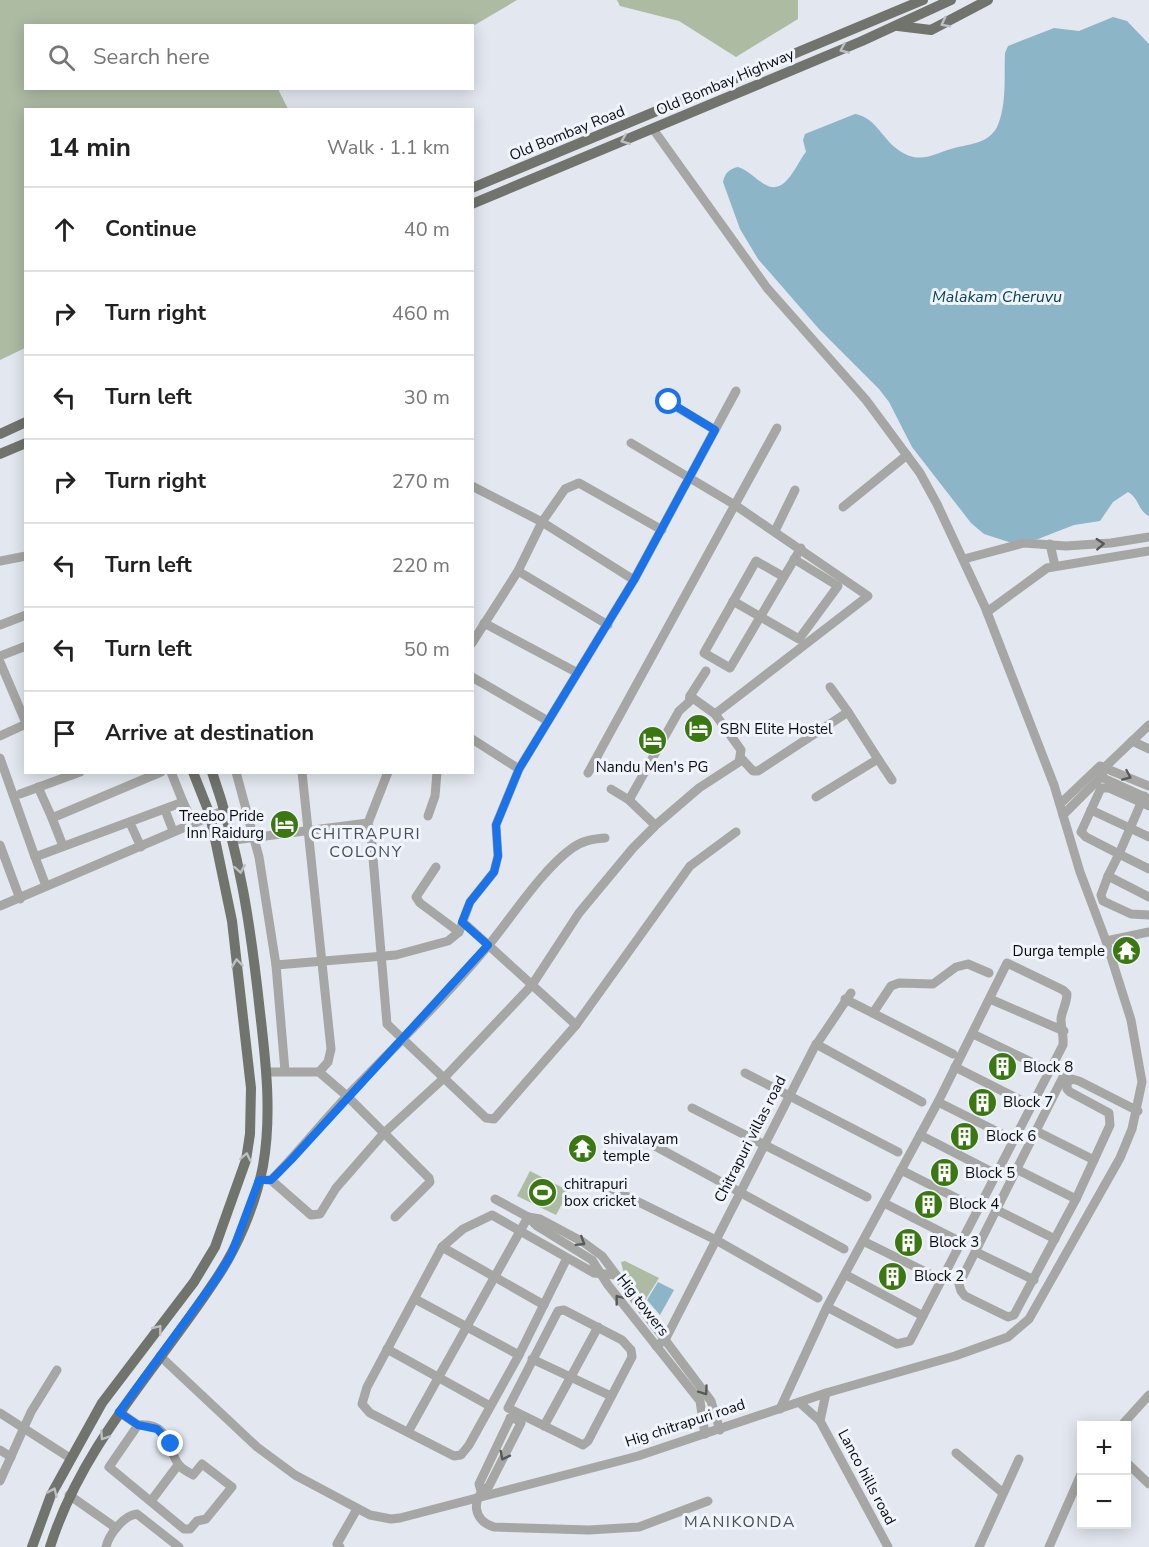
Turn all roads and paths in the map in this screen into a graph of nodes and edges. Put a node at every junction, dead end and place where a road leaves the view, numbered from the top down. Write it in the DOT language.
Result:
graph roads {
  1 [pos="897,0"];
  2 [pos="923,0"];
  3 [pos="951,0"];
  4 [pos="988,0"];
  5 [pos="888,15"];
  6 [pos="898,26"];
  7 [pos="653,129"];
  8 [pos="474,187"];
  9 [pos="474,203"];
  10 [pos="735,391"];
  11 [pos="663,399"];
  12 [pos="24,423"];
  13 [pos="777,428"];
  14 [pos="715,430"];
  15 [pos="0,434"];
  16 [pos="24,443"];
  17 [pos="631,443"];
  18 [pos="0,454"];
  19 [pos="908,455"];
  20 [pos="688,478"];
  21 [pos="474,487"];
  22 [pos="795,490"];
  23 [pos="735,505"];
  24 [pos="843,507"];
  25 [pos="542,522"];
  26 [pos="662,530"];
  27 [pos="775,531"];
  28 [pos="1148,537"];
  29 [pos="1050,544"];
  30 [pos="801,548"];
  31 [pos="1149,551"];
  32 [pos="24,556"];
  33 [pos="794,559"];
  34 [pos="964,559"];
  35 [pos="0,561"];
  36 [pos="1055,566"];
  37 [pos="518,571"];
  38 [pos="784,577"];
  39 [pos="634,580"];
  40 [pos="733,602"];
  41 [pos="987,612"];
  42 [pos="24,616"];
  43 [pos="759,618"];
  44 [pos="484,623"];
  45 [pos="0,625"];
  46 [pos="608,625"];
  47 [pos="474,639"];
  48 [pos="24,647"];
  49 [pos="0,656"];
  50 [pos="0,662"];
  51 [pos="706,671"];
  52 [pos="576,672"];
  53 [pos="474,678"];
  54 [pos="830,687"];
  55 [pos="690,696"];
  56 [pos="848,712"];
  57 [pos="715,714"];
  58 [pos="24,719"];
  59 [pos="548,721"];
  60 [pos="1149,724"];
  61 [pos="24,725"];
  62 [pos="0,736"];
  63 [pos="474,740"];
  64 [pos="1132,741"];
  65 [pos="1149,749"];
  66 [pos="0,758"];
  67 [pos="741,758"];
  68 [pos="878,759"];
  69 [pos="1105,767"];
  70 [pos="519,769"];
  71 [pos="588,773"];
  72 [pos="75,774"];
  73 [pos="172,774"];
  74 [pos="193,774"];
  75 [pos="213,774"];
  76 [pos="237,774"];
  77 [pos="302,774"];
  78 [pos="386,774"];
  79 [pos="437,774"];
  80 [pos="147,775"];
  81 [pos="1101,777"];
  82 [pos="892,780"];
  83 [pos="1149,786"];
  84 [pos="38,787"];
  85 [pos="611,789"];
  86 [pos="20,794"];
  87 [pos="816,797"];
  88 [pos="629,800"];
  89 [pos="1146,801"];
  90 [pos="183,802"];
  91 [pos="1060,804"];
  92 [pos="165,810"];
  93 [pos="225,810"];
  94 [pos="1091,810"];
  95 [pos="210,815"];
  96 [pos="1063,815"];
  97 [pos="428,816"];
  98 [pos="52,818"];
  99 [pos="130,823"];
  100 [pos="193,823"];
  101 [pos="368,823"];
  102 [pos="655,825"];
  103 [pos="1130,828"];
  104 [pos="173,831"];
  105 [pos="307,831"];
  106 [pos="736,832"];
  107 [pos="255,836"];
  108 [pos="1149,837"];
  109 [pos="605,838"];
  110 [pos="234,840"];
  111 [pos="0,845"];
  112 [pos="63,846"];
  113 [pos="141,847"];
  114 [pos="1119,854"];
  115 [pos="35,857"];
  116 [pos="436,867"];
  117 [pos="1149,869"];
  118 [pos="1108,876"];
  119 [pos="46,886"];
  120 [pos="1149,897"];
  121 [pos="20,899"];
  122 [pos="0,906"];
  123 [pos="1149,915"];
  124 [pos="462,922"];
  125 [pos="459,932"];
  126 [pos="1149,932"];
  127 [pos="1106,941"];
  128 [pos="488,945"];
  129 [pos="382,957"];
  130 [pos="321,962"];
  131 [pos="276,965"];
  132 [pos="989,973"];
  133 [pos="532,985"];
  134 [pos="990,999"];
  135 [pos="873,1013"];
  136 [pos="576,1025"];
  137 [pos="1064,1031"];
  138 [pos="973,1034"];
  139 [pos="403,1040"];
  140 [pos="816,1044"];
  141 [pos="952,1054"];
  142 [pos="956,1067"];
  143 [pos="1067,1069"];
  144 [pos="285,1071"];
  145 [pos="1050,1071"];
  146 [pos="267,1072"];
  147 [pos="319,1072"];
  148 [pos="745,1073"];
  149 [pos="444,1078"];
  150 [pos="789,1095"];
  151 [pos="347,1096"];
  152 [pos="922,1102"];
  153 [pos="938,1102"];
  154 [pos="1032,1106"];
  155 [pos="692,1108"];
  156 [pos="1138,1111"];
  157 [pos="1038,1132"];
  158 [pos="384,1133"];
  159 [pos="920,1135"];
  160 [pos="1014,1140"];
  161 [pos="764,1143"];
  162 [pos="655,1146"];
  163 [pos="898,1152"];
  164 [pos="1094,1160"];
  165 [pos="901,1170"];
  166 [pos="1018,1170"];
  167 [pos="996,1174"];
  168 [pos="259,1180"];
  169 [pos="271,1180"];
  170 [pos="608,1187"];
  171 [pos="740,1191"];
  172 [pos="867,1197"];
  173 [pos="495,1199"];
  174 [pos="1076,1199"];
  175 [pos="884,1203"];
  176 [pos="978,1209"];
  177 [pos="998,1210"];
  178 [pos="395,1217"];
  179 [pos="528,1218"];
  180 [pos="520,1231"];
  181 [pos="1055,1239"];
  182 [pos="716,1240"];
  183 [pos="863,1241"];
  184 [pos="961,1242"];
  185 [pos="442,1247"];
  186 [pos="844,1249"];
  187 [pos="976,1252"];
  188 [pos="567,1258"];
  189 [pos="600,1273"];
  190 [pos="615,1275"];
  191 [pos="846,1275"];
  192 [pos="495,1276"];
  193 [pos="942,1280"];
  194 [pos="1034,1280"];
  195 [pos="818,1298"];
  196 [pos="415,1299"];
  197 [pos="544,1305"];
  198 [pos="827,1307"];
  199 [pos="923,1316"];
  200 [pos="467,1327"];
  201 [pos="598,1327"];
  202 [pos="665,1340"];
  203 [pos="656,1346"];
  204 [pos="387,1349"];
  205 [pos="519,1355"];
  206 [pos="160,1356"];
  207 [pos="532,1359"];
  208 [pos="57,1371"];
  209 [pos="438,1377"];
  210 [pos="571,1377"];
  211 [pos="826,1393"];
  212 [pos="612,1396"];
  213 [pos="800,1403"];
  214 [pos="1147,1403"];
  215 [pos="490,1406"];
  216 [pos="780,1409"];
  217 [pos="119,1412"];
  218 [pos="0,1413"];
  219 [pos="517,1417"];
  220 [pos="820,1421"];
  221 [pos="1126,1421"];
  222 [pos="138,1425"];
  223 [pos="544,1426"];
  224 [pos="25,1428"];
  225 [pos="720,1430"];
  226 [pos="408,1432"];
  227 [pos="705,1434"];
  228 [pos="0,1450"];
  229 [pos="956,1453"];
  230 [pos="11,1457"];
  231 [pos="70,1458"];
  232 [pos="1020,1459"];
  233 [pos="178,1465"];
  234 [pos="1131,1467"];
  235 [pos="1081,1475"];
  236 [pos="0,1481"];
  237 [pos="1149,1484"];
  238 [pos="1003,1493"];
  239 [pos="69,1495"];
  240 [pos="478,1495"];
  241 [pos="151,1501"];
  242 [pos="708,1501"];
  243 [pos="357,1509"];
  244 [pos="116,1528"];
  245 [pos="337,1546"];
  246 [pos="32,1547"];
  247 [pos="50,1547"];
  248 [pos="106,1547"];
  249 [pos="179,1547"];
  250 [pos="888,1547"];
  251 [pos="979,1547"];
  252 [pos="1049,1547"];
  1 -- 5 [label="main road"];
  2 -- 5 [label="main road, Old Bombay Road"];
  3 -- 6 [label="main road"];
  4 -- 6 [label="main road, Old Bombay Highway, one-way"];
  5 -- 8 [label="main road, Old Bombay Road"];
  6 -- 7 [label="main road, Old Bombay Highway, one-way"];
  7 -- 9 [label="main road, Old Bombay Highway, one-way"];
  7 -- 19 [label="street, Hig chitrapuri road"];
  10 -- 14 [label="street"];
  11 -- 14 [label="street"];
  12 -- 15 [label="main road"];
  13 -- 23 [label="street"];
  14 -- 20 [label="street"];
  16 -- 18 [label="main road"];
  17 -- 20 [label="street"];
  19 -- 24 [label="street"];
  19 -- 34 [label="street, Hig chitrapuri road"];
  20 -- 23 [label="street"];
  20 -- 26 [label="street"];
  21 -- 25 [label="street"];
  22 -- 27 [label="street"];
  23 -- 27 [label="street"];
  23 -- 71 [label="street"];
  25 -- 26 [label="street"];
  25 -- 37 [label="street"];
  25 -- 39 [label="street"];
  26 -- 39 [label="street"];
  27 -- 30 [label="street"];
  29 -- 28 [label="street, one-way"];
  28 -- 31 [label="street"];
  29 -- 34 [label="street"];
  29 -- 36 [label="street"];
  30 -- 33 [label="street"];
  30 -- 57 [label="street"];
  31 -- 36 [label="street"];
  32 -- 35 [label="street"];
  33 -- 38 [label="street"];
  33 -- 43 [label="street"];
  34 -- 41 [label="street, Hig chitrapuri road"];
  36 -- 41 [label="street"];
  37 -- 44 [label="street"];
  37 -- 46 [label="street"];
  38 -- 40 [label="street"];
  38 -- 43 [label="street"];
  39 -- 46 [label="street"];
  40 -- 43 [label="street"];
  40 -- 43 [label="street"];
  41 -- 91 [label="street, Hig chitrapuri road"];
  42 -- 45 [label="street"];
  44 -- 47 [label="street"];
  44 -- 52 [label="street"];
  46 -- 52 [label="street"];
  48 -- 49 [label="street"];
  50 -- 58 [label="street"];
  51 -- 55 [label="street"];
  52 -- 59 [label="street"];
  53 -- 59 [label="street"];
  54 -- 56 [label="street"];
  55 -- 57 [label="street"];
  55 -- 88 [label="street"];
  56 -- 67 [label="street"];
  56 -- 68 [label="street"];
  57 -- 67 [label="street"];
  59 -- 70 [label="street"];
  60 -- 64 [label="street"];
  61 -- 62 [label="street"];
  63 -- 70 [label="street"];
  64 -- 65 [label="street"];
  64 -- 69 [label="street"];
  66 -- 115 [label="street"];
  67 -- 102 [label="street"];
  68 -- 82 [label="street"];
  68 -- 87 [label="street"];
  69 -- 81 [label="street"];
  69 -- 83 [label="street, one-way"];
  69 -- 91 [label="street"];
  70 -- 124 [label="street"];
  72 -- 84 [label="street"];
  73 -- 90 [label="street"];
  74 -- 95 [label="main road"];
  75 -- 93 [label="main road"];
  76 -- 107 [label="street"];
  77 -- 105 [label="street"];
  78 -- 101 [label="street"];
  79 -- 97 [label="street"];
  80 -- 98 [label="street"];
  81 -- 89 [label="street"];
  81 -- 96 [label="street"];
  84 -- 86 [label="street"];
  84 -- 98 [label="street"];
  85 -- 88 [label="street"];
  88 -- 102 [label="street"];
  89 -- 94 [label="street"];
  89 -- 103 [label="street"];
  90 -- 92 [label="street"];
  90 -- 100 [label="street"];
  91 -- 96 [label="street, Hig chitrapuri road"];
  92 -- 99 [label="street"];
  92 -- 104 [label="street"];
  93 -- 95 [label="street"];
  93 -- 110 [label="main road"];
  94 -- 103 [label="street"];
  94 -- 114 [label="street"];
  95 -- 100 [label="street"];
  231 -- 95 [label="main road, one-way"];
  96 -- 127 [label="street, Hig chitrapuri road"];
  98 -- 112 [label="street"];
  99 -- 112 [label="street"];
  99 -- 113 [label="street"];
  100 -- 104 [label="street"];
  101 -- 105 [label="street"];
  101 -- 129 [label="street"];
  102 -- 133 [label="street"];
  103 -- 108 [label="street"];
  103 -- 114 [label="street"];
  104 -- 113 [label="street"];
  105 -- 107 [label="street"];
  105 -- 130 [label="street"];
  106 -- 136 [label="street"];
  107 -- 110 [label="street"];
  107 -- 131 [label="street"];
  109 -- 128 [label="street"];
  110 -- 146 [label="main road, one-way"];
  111 -- 121 [label="street"];
  112 -- 115 [label="street"];
  113 -- 119 [label="street"];
  114 -- 117 [label="street"];
  114 -- 118 [label="street"];
  115 -- 119 [label="street"];
  116 -- 125 [label="street"];
  118 -- 120 [label="street"];
  118 -- 123 [label="street"];
  119 -- 121 [label="street"];
  121 -- 122 [label="street"];
  124 -- 125 [label="street"];
  124 -- 128 [label="street"];
  125 -- 129 [label="street"];
  126 -- 127 [label="street"];
  127 -- 156 [label="street, Hig chitrapuri road"];
  128 -- 133 [label="street"];
  128 -- 139 [label="street"];
  129 -- 130 [label="street"];
  129 -- 139 [label="street"];
  130 -- 131 [label="street"];
  130 -- 147 [label="street"];
  131 -- 144 [label="street"];
  132 -- 135 [label="street"];
  133 -- 136 [label="street"];
  133 -- 149 [label="street"];
  134 -- 137 [label="street"];
  134 -- 137 [label="street"];
  134 -- 138 [label="street"];
  135 -- 140 [label="street, Chitrapuri villas road"];
  135 -- 141 [label="street"];
  136 -- 149 [label="street"];
  137 -- 145 [label="street"];
  138 -- 142 [label="street"];
  138 -- 145 [label="street"];
  139 -- 149 [label="street"];
  139 -- 151 [label="street"];
  140 -- 150 [label="street, Chitrapuri villas road"];
  140 -- 152 [label="street"];
  142 -- 153 [label="street"];
  142 -- 154 [label="street"];
  143 -- 157 [label="street"];
  144 -- 146 [label="street"];
  144 -- 147 [label="street"];
  145 -- 154 [label="street"];
  146 -- 168 [label="main road"];
  147 -- 151 [label="street"];
  148 -- 150 [label="street"];
  149 -- 158 [label="street"];
  150 -- 161 [label="street, Chitrapuri villas road"];
  150 -- 163 [label="street"];
  151 -- 158 [label="street"];
  151 -- 169 [label="street"];
  153 -- 159 [label="street"];
  153 -- 160 [label="street"];
  154 -- 160 [label="street"];
  155 -- 161 [label="street"];
  156 -- 164 [label="street"];
  156 -- 211 [label="street, Hig chitrapuri road"];
  157 -- 164 [label="street"];
  157 -- 166 [label="street"];
  158 -- 169 [label="street"];
  158 -- 178 [label="street"];
  159 -- 165 [label="street"];
  159 -- 167 [label="street"];
  160 -- 167 [label="street"];
  161 -- 171 [label="street, Chitrapuri villas road"];
  161 -- 172 [label="street"];
  162 -- 171 [label="street"];
  164 -- 174 [label="street"];
  165 -- 175 [label="street"];
  165 -- 176 [label="street"];
  166 -- 174 [label="street"];
  166 -- 177 [label="street"];
  167 -- 176 [label="street"];
  168 -- 169 [label="street"];
  168 -- 206 [label="main road"];
  170 -- 182 [label="street"];
  171 -- 182 [label="street, Chitrapuri villas road"];
  171 -- 186 [label="street"];
  173 -- 179 [label="street"];
  174 -- 181 [label="street"];
  175 -- 183 [label="street"];
  175 -- 184 [label="street"];
  176 -- 184 [label="street"];
  177 -- 181 [label="street"];
  177 -- 187 [label="street"];
  179 -- 180 [label="street"];
  179 -- 189 [label="street, Hig towers"];
  179 -- 190 [label="street, one-way"];
  180 -- 185 [label="street"];
  180 -- 188 [label="street"];
  180 -- 192 [label="street"];
  181 -- 194 [label="street"];
  182 -- 195 [label="street"];
  182 -- 202 [label="street, Chitrapuri villas road"];
  183 -- 191 [label="street"];
  183 -- 193 [label="street"];
  184 -- 193 [label="street"];
  185 -- 192 [label="street"];
  185 -- 196 [label="street"];
  187 -- 194 [label="street"];
  187 -- 194 [label="street"];
  188 -- 189 [label="street"];
  188 -- 197 [label="street"];
  189 -- 190 [label="street"];
  203 -- 189 [label="street, Hig towers, one-way"];
  190 -- 202 [label="street"];
  191 -- 198 [label="street"];
  191 -- 199 [label="street"];
  192 -- 197 [label="street"];
  192 -- 200 [label="street"];
  193 -- 199 [label="street"];
  196 -- 200 [label="street"];
  196 -- 204 [label="street"];
  197 -- 205 [label="street"];
  198 -- 199 [label="street"];
  198 -- 216 [label="street"];
  200 -- 205 [label="street"];
  200 -- 209 [label="street"];
  201 -- 207 [label="street"];
  201 -- 210 [label="street"];
  201 -- 212 [label="street"];
  202 -- 203 [label="street"];
  202 -- 225 [label="street, one-way"];
  203 -- 227 [label="street, Hig towers"];
  204 -- 209 [label="street"];
  204 -- 226 [label="street"];
  205 -- 215 [label="street"];
  206 -- 217 [label="main road"];
  206 -- 243 [label="street, Hig chitrapuri road"];
  207 -- 210 [label="street"];
  207 -- 219 [label="street"];
  208 -- 224 [label="street"];
  209 -- 215 [label="street"];
  209 -- 226 [label="street"];
  210 -- 212 [label="street"];
  210 -- 223 [label="street"];
  211 -- 213 [label="street, Hig chitrapuri road"];
  211 -- 220 [label="street"];
  212 -- 223 [label="street"];
  213 -- 216 [label="street, Hig chitrapuri road"];
  213 -- 220 [label="street, Lanco hills road"];
  214 -- 221 [label="street"];
  215 -- 226 [label="street"];
  216 -- 225 [label="street, Hig chitrapuri road"];
  217 -- 222 [label="street"];
  217 -- 239 [label="main road, one-way"];
  218 -- 224 [label="street"];
  219 -- 223 [label="street"];
  219 -- 240 [label="street"];
  220 -- 250 [label="street, Lanco hills road"];
  222 -- 233 [label="street"];
  222 -- 241 [label="street"];
  224 -- 230 [label="street"];
  224 -- 231 [label="street"];
  225 -- 227 [label="street, Hig chitrapuri road"];
  227 -- 240 [label="street, Hig chitrapuri road"];
  228 -- 230 [label="street"];
  229 -- 238 [label="street"];
  230 -- 236 [label="street"];
  246 -- 231 [label="main road, one-way"];
  232 -- 238 [label="street"];
  233 -- 241 [label="street"];
  233 -- 241 [label="street"];
  234 -- 237 [label="street"];
  235 -- 252 [label="street"];
  238 -- 251 [label="street"];
  239 -- 244 [label="street"];
  239 -- 247 [label="main road"];
  240 -- 242 [label="street"];
  240 -- 243 [label="street, Hig chitrapuri road"];
  243 -- 245 [label="street"];
  244 -- 248 [label="street"];
  244 -- 249 [label="street"];
}
